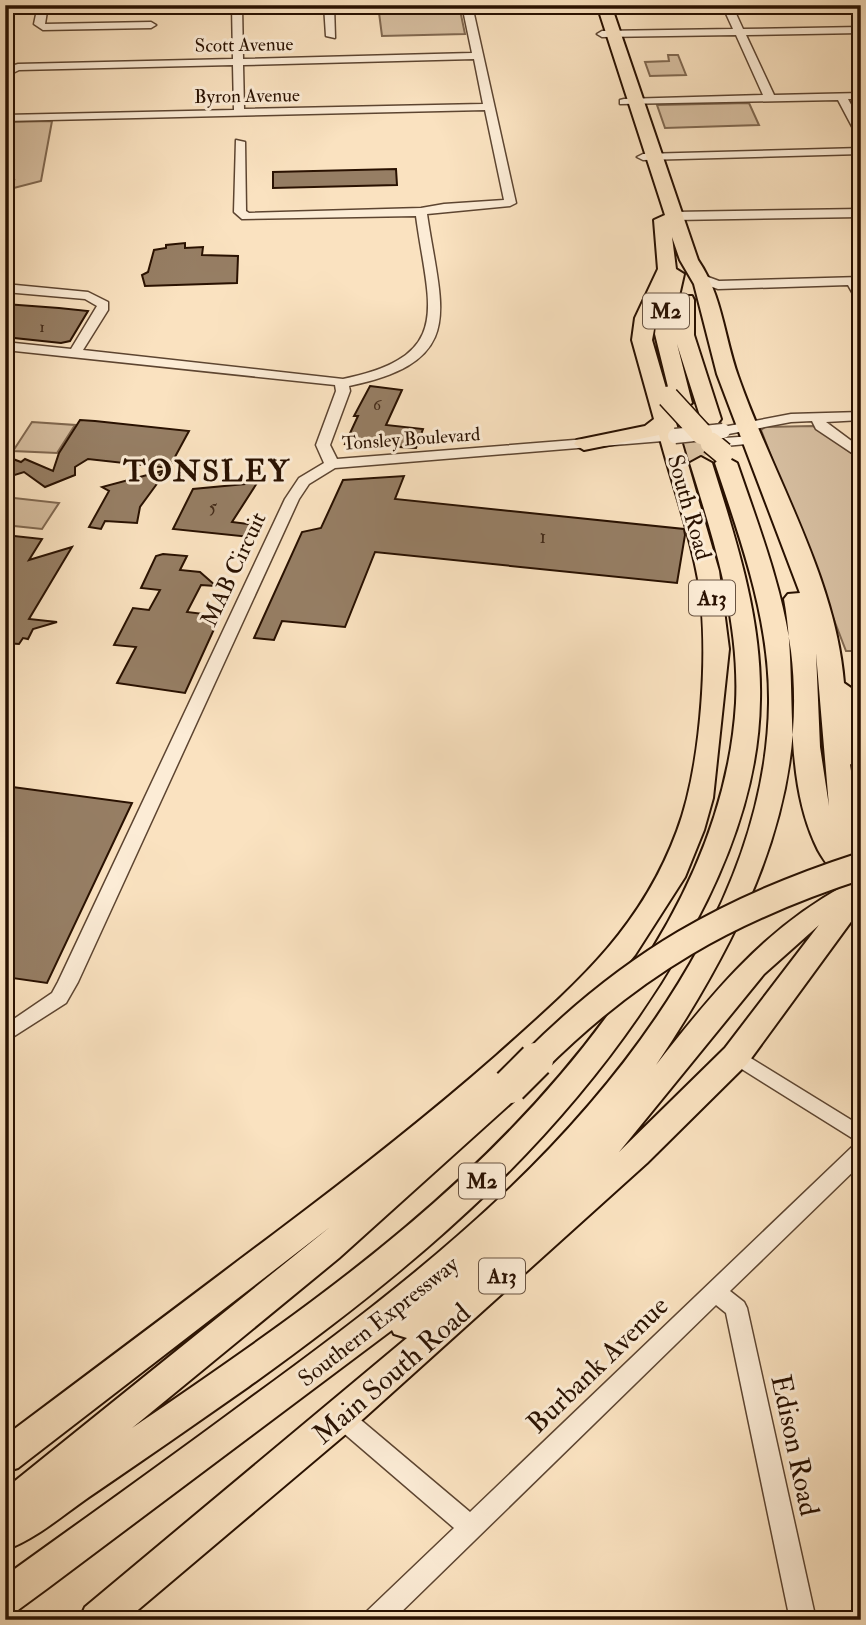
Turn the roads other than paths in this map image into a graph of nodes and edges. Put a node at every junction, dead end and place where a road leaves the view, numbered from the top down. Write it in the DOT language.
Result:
graph roads {
  1 [pos="43,5"];
  2 [pos="132,5"];
  3 [pos="196,5"];
  4 [pos="237,5"];
  5 [pos="329,5"];
  6 [pos="467,5"];
  7 [pos="591,5"];
  8 [pos="604,5"];
  9 [pos="727,5"];
  10 [pos="853,5"];
  11 [pos="153,6"];
  12 [pos="861,18"];
  13 [pos="861,30"];
  14 [pos="740,33"];
  15 [pos="608,34"];
  16 [pos="331,36"];
  17 [pos="478,56"];
  18 [pos="239,62"];
  19 [pos="5,85"];
  20 [pos="841,96"];
  21 [pos="861,96"];
  22 [pos="770,98"];
  23 [pos="630,101"];
  24 [pos="489,107"];
  25 [pos="239,113"];
  26 [pos="5,118"];
  27 [pos="861,134"];
  28 [pos="240,142"];
  29 [pos="861,151"];
  30 [pos="649,157"];
  31 [pos="421,212"];
  32 [pos="861,212"];
  33 [pos="669,218"];
  34 [pos="689,260"];
  35 [pos="857,281"];
  36 [pos="707,285"];
  37 [pos="5,288"];
  38 [pos="861,298"];
  39 [pos="5,346"];
  40 [pos="75,353"];
  41 [pos="648,367"];
  42 [pos="342,383"];
  43 [pos="675,400"];
  44 [pos="861,416"];
  45 [pos="823,417"];
  46 [pos="749,433"];
  47 [pos="696,443"];
  48 [pos="583,444"];
  49 [pos="641,448"];
  50 [pos="861,456"];
  51 [pos="332,464"];
  52 [pos="718,649"];
  53 [pos="830,660"];
  54 [pos="861,762"];
  55 [pos="860,882"];
  56 [pos="676,936"];
  57 [pos="5,1035"];
  58 [pos="736,1056"];
  59 [pos="861,1136"];
  60 [pos="861,1150"];
  61 [pos="327,1249"];
  62 [pos="715,1292"];
  63 [pos="341,1417"];
  64 [pos="5,1457"];
  65 [pos="5,1475"];
  66 [pos="5,1511"];
  67 [pos="470,1526"];
  68 [pos="5,1534"];
  69 [pos="5,1600"];
  70 [pos="98,1620"];
  71 [pos="375,1620"];
  72 [pos="803,1620"];
  1 -- 11 [label="street"];
  2 -- 11 [label="street"];
  3 -- 11 [label="street"];
  4 -- 18 [label="street"];
  5 -- 16 [label="street"];
  6 -- 17 [label="street"];
  7 -- 15 [label="highway, South Road"];
  8 -- 15 [label="highway, South Road"];
  9 -- 14 [label="street"];
  10 -- 12 [label="street"];
  13 -- 14 [label="street"];
  14 -- 15 [label="street"];
  14 -- 22 [label="street"];
  15 -- 23 [label="highway, South Road"];
  17 -- 18 [label="street, Scott Avenue"];
  17 -- 24 [label="street"];
  18 -- 19 [label="street, Scott Avenue"];
  18 -- 25 [label="street"];
  20 -- 21 [label="street"];
  20 -- 22 [label="street"];
  20 -- 27 [label="street"];
  22 -- 23 [label="street"];
  23 -- 30 [label="highway, South Road"];
  24 -- 25 [label="street, Byron Avenue"];
  24 -- 31 [label="street"];
  25 -- 26 [label="street, Byron Avenue"];
  28 -- 31 [label="street"];
  29 -- 30 [label="street"];
  30 -- 33 [label="highway, South Road"];
  31 -- 42 [label="street"];
  32 -- 33 [label="street"];
  33 -- 34 [label="highway, South Road"];
  33 -- 41 [label="highway, South Road / A13"];
  33 -- 43 [label="highway, M2"];
  34 -- 36 [label="highway, South Road"];
  34 -- 47 [label="highway, Southern Expressway / M2"];
  35 -- 36 [label="street"];
  35 -- 38 [label="street"];
  36 -- 46 [label="highway, South Road"];
  37 -- 40 [label="street"];
  39 -- 40 [label="street"];
  40 -- 42 [label="street"];
  41 -- 43 [label="highway"];
  41 -- 47 [label="highway, South Road / A13"];
  42 -- 51 [label="street"];
  43 -- 47 [label="highway, bridge"];
  44 -- 45 [label="street, Tonsley Boulevard"];
  45 -- 46 [label="street, Tonsley Boulevard"];
  45 -- 50 [label="street"];
  46 -- 47 [label="street, Tonsley Boulevard"];
  46 -- 53 [label="highway, South Road"];
  47 -- 48 [label="highway"];
  47 -- 49 [label="street, Tonsley Boulevard"];
  47 -- 49 [label="highway"];
  47 -- 52 [label="highway, South Road / A13"];
  47 -- 55 [label="highway, bridge"];
  47 -- 56 [label="highway, Southern Expressway / M2"];
  47 -- 69 [label="highway, Southern Expressway / M2"];
  48 -- 51 [label="street, Tonsley Boulevard"];
  49 -- 51 [label="street, Tonsley Boulevard"];
  51 -- 57 [label="street, MAB Circuit"];
  52 -- 56 [label="highway"];
  52 -- 64 [label="highway, South Road / A13"];
  53 -- 54 [label="highway, South Road"];
  53 -- 55 [label="highway, South Road"];
  55 -- 58 [label="highway, Main South Road / A13"];
  55 -- 61 [label="highway, bridge"];
  55 -- 69 [label="highway"];
  56 -- 68 [label="highway, Southern Expressway / M2"];
  58 -- 59 [label="street"];
  58 -- 63 [label="highway, Main South Road / A13"];
  60 -- 62 [label="street, Burbank Avenue"];
  61 -- 65 [label="highway"];
  61 -- 66 [label="highway"];
  62 -- 67 [label="street, Burbank Avenue"];
  62 -- 72 [label="street, Edison Road"];
  63 -- 67 [label="street"];
  63 -- 70 [label="highway, Main South Road / A13"];
  67 -- 71 [label="street, Burbank Avenue"];
}
